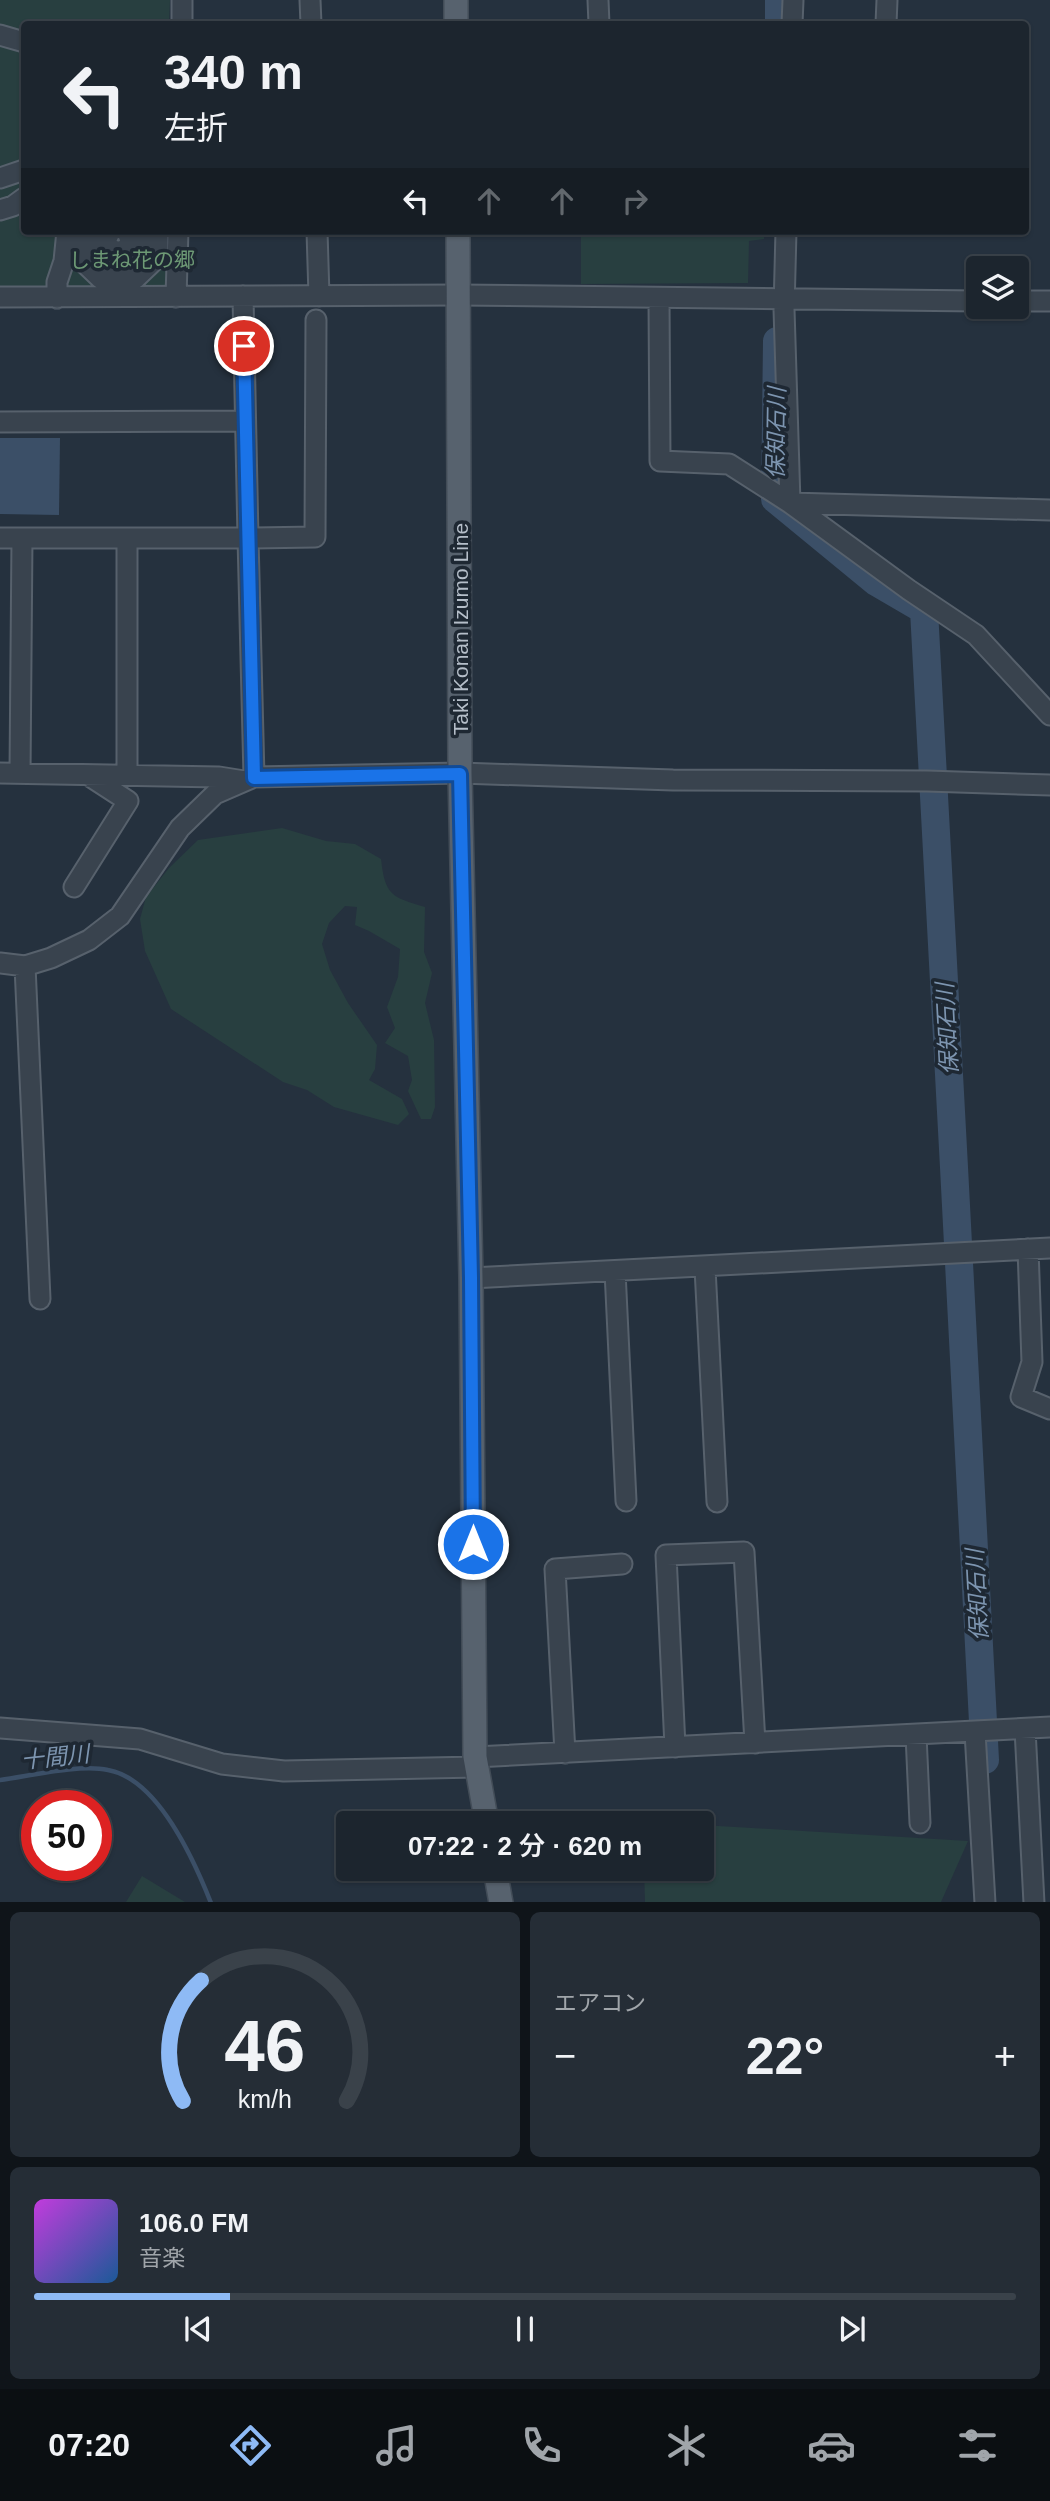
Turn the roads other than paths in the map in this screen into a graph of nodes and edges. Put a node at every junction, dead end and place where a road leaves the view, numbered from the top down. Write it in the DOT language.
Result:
graph roads {
  1 [pos="182,0"];
  2 [pos="310,0"];
  3 [pos="456,0"];
  4 [pos="598,0"];
  5 [pos="793,0"];
  6 [pos="887,0"];
  7 [pos="182,21"];
  8 [pos="311,21"];
  9 [pos="456,21"];
  10 [pos="599,21"];
  11 [pos="792,21"];
  12 [pos="886,21"];
  13 [pos="0,35"];
  14 [pos="21,41"];
  15 [pos="21,171"];
  16 [pos="0,178"];
  17 [pos="21,200"];
  18 [pos="0,209"];
  19 [pos="177,235"];
  20 [pos="317,235"];
  21 [pos="458,235"];
  22 [pos="786,235"];
  23 [pos="115,245"];
  24 [pos="459,295"];
  25 [pos="243,296"];
  26 [pos="318,296"];
  27 [pos="0,297"];
  28 [pos="176,297"];
  29 [pos="57,298"];
  30 [pos="659,299"];
  31 [pos="784,300"];
  32 [pos="966,301"];
  33 [pos="1029,301"];
  34 [pos="1050,301"];
  35 [pos="316,320"];
  36 [pos="246,421"];
  37 [pos="0,422"];
  38 [pos="790,503"];
  39 [pos="1050,510"];
  40 [pos="0,538"];
  41 [pos="22,538"];
  42 [pos="248,538"];
  43 [pos="127,539"];
  44 [pos="1050,715"];
  45 [pos="10,773"];
  46 [pos="86,774"];
  47 [pos="460,774"];
  48 [pos="127,775"];
  49 [pos="250,779"];
  50 [pos="1050,785"];
  51 [pos="75,887"];
  52 [pos="8,960"];
  53 [pos="1050,1248"];
  54 [pos="1028,1249"];
  55 [pos="705,1268"];
  56 [pos="615,1271"];
  57 [pos="471,1278"];
  58 [pos="40,1299"];
  59 [pos="1050,1409"];
  60 [pos="626,1501"];
  61 [pos="717,1502"];
  62 [pos="622,1564"];
  63 [pos="1050,1727"];
  64 [pos="0,1728"];
  65 [pos="1025,1729"];
  66 [pos="975,1732"];
  67 [pos="916,1735"];
  68 [pos="755,1743"];
  69 [pos="675,1747"];
  70 [pos="565,1753"];
  71 [pos="476,1762"];
  72 [pos="485,1811"];
  73 [pos="920,1823"];
  74 [pos="497,1881"];
  75 [pos="501,1902"];
  76 [pos="985,1902"];
  77 [pos="1034,1902"];
  1 -- 7 [label="street"];
  2 -- 8 [label="street"];
  3 -- 9 [label="main road"];
  4 -- 10 [label="street"];
  5 -- 11 [label="street"];
  6 -- 12 [label="street"];
  13 -- 14 [label="street"];
  15 -- 16 [label="street"];
  17 -- 18 [label="street"];
  19 -- 28 [label="street"];
  20 -- 26 [label="street"];
  21 -- 24 [label="main road, Taki Konan Izumo Line"];
  22 -- 31 [label="street"];
  23 -- 29 [label="street"];
  24 -- 26 [label="street"];
  24 -- 30 [label="street"];
  24 -- 47 [label="main road, Taki Konan Izumo Line"];
  25 -- 26 [label="street"];
  25 -- 28 [label="street"];
  25 -- 36 [label="street"];
  27 -- 29 [label="street"];
  28 -- 29 [label="street"];
  30 -- 31 [label="street"];
  30 -- 38 [label="street"];
  31 -- 32 [label="street"];
  31 -- 38 [label="street"];
  33 -- 34 [label="street"];
  35 -- 42 [label="street"];
  36 -- 37 [label="street"];
  36 -- 42 [label="street"];
  38 -- 39 [label="street"];
  38 -- 44 [label="street"];
  40 -- 41 [label="street"];
  41 -- 43 [label="street"];
  41 -- 45 [label="street"];
  42 -- 43 [label="street"];
  42 -- 49 [label="street"];
  43 -- 48 [label="street"];
  45 -- 46 [label="street"];
  46 -- 48 [label="street"];
  46 -- 51 [label="street"];
  47 -- 49 [label="street"];
  47 -- 50 [label="street"];
  47 -- 57 [label="main road, Taki Konan Izumo Line"];
  48 -- 49 [label="street"];
  49 -- 52 [label="street"];
  52 -- 58 [label="street"];
  53 -- 54 [label="street"];
  54 -- 55 [label="street"];
  54 -- 59 [label="street"];
  55 -- 56 [label="street"];
  55 -- 61 [label="street"];
  56 -- 57 [label="street"];
  56 -- 60 [label="street"];
  57 -- 71 [label="main road, Taki Konan Izumo Line"];
  62 -- 70 [label="street"];
  63 -- 65 [label="street"];
  64 -- 71 [label="street"];
  65 -- 66 [label="street"];
  65 -- 77 [label="street"];
  66 -- 67 [label="street"];
  66 -- 76 [label="street"];
  67 -- 68 [label="street"];
  67 -- 73 [label="street"];
  68 -- 69 [label="street"];
  68 -- 69 [label="street"];
  69 -- 70 [label="street"];
  70 -- 71 [label="street"];
  71 -- 72 [label="main road, Taki Konan Izumo Line"];
  74 -- 75 [label="main road"];
}
